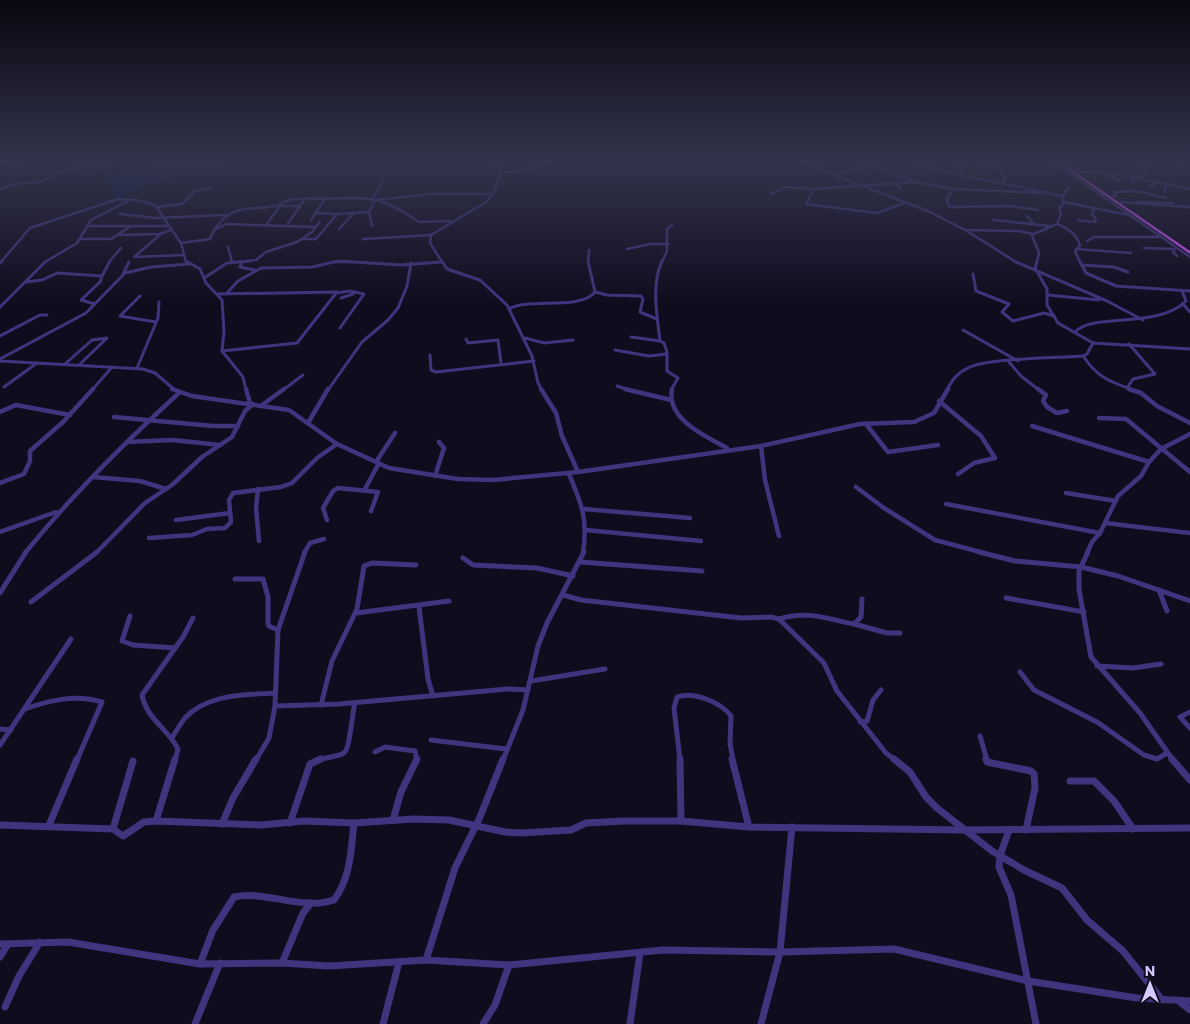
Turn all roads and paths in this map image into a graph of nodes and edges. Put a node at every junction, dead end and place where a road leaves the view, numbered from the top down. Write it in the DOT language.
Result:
graph roads {
  1 [pos="88,209"];
  2 [pos="113,209"];
  3 [pos="159,209"];
  4 [pos="237,209"];
  5 [pos="276,209"];
  6 [pos="298,209"];
  7 [pos="319,209"];
  8 [pos="370,209"];
  9 [pos="398,209"];
  10 [pos="473,209"];
  11 [pos="842,209"];
  12 [pos="888,209"];
  13 [pos="921,209"];
  14 [pos="1030,209"];
  15 [pos="1060,209"];
  16 [pos="1094,209"];
  17 [pos="1120,209"];
  18 [pos="1127,209"];
  19 [pos="1129,209"];
  20 [pos="1038,210"];
  21 [pos="369,212"];
  22 [pos="316,213"];
  23 [pos="120,214"];
  24 [pos="339,214"];
  25 [pos="353,214"];
  26 [pos="225,215"];
  27 [pos="1129,215"];
  28 [pos="1027,216"];
  29 [pos="163,218"];
  30 [pos="311,220"];
  31 [pos="993,220"];
  32 [pos="1078,220"];
  33 [pos="451,221"];
  34 [pos="320,222"];
  35 [pos="1033,223"];
  36 [pos="267,224"];
  37 [pos="1057,224"];
  38 [pos="287,225"];
  39 [pos="672,225"];
  40 [pos="89,226"];
  41 [pos="131,226"];
  42 [pos="167,226"];
  43 [pos="372,226"];
  44 [pos="1050,226"];
  45 [pos="314,228"];
  46 [pos="325,229"];
  47 [pos="339,229"];
  48 [pos="171,230"];
  49 [pos="214,230"];
  50 [pos="964,230"];
  51 [pos="162,233"];
  52 [pos="1033,234"];
  53 [pos="431,235"];
  54 [pos="117,236"];
  55 [pos="1162,237"];
  56 [pos="302,239"];
  57 [pos="364,239"];
  58 [pos="79,240"];
  59 [pos="1087,241"];
  60 [pos="181,243"];
  61 [pos="668,244"];
  62 [pos="228,247"];
  63 [pos="121,248"];
  64 [pos="1144,248"];
  65 [pos="628,249"];
  66 [pos="1076,249"];
  67 [pos="1174,249"];
  68 [pos="1179,249"];
  69 [pos="589,250"];
  70 [pos="1131,253"];
  71 [pos="1190,253"];
  72 [pos="184,255"];
  73 [pos="1177,256"];
  74 [pos="128,262"];
  75 [pos="232,262"];
  76 [pos="242,262"];
  77 [pos="442,262"];
  78 [pos="0,263"];
  79 [pos="411,263"];
  80 [pos="189,264"];
  81 [pos="1081,265"];
  82 [pos="256,270"];
  83 [pos="1036,270"];
  84 [pos="1128,272"];
  85 [pos="123,274"];
  86 [pos="973,274"];
  87 [pos="102,276"];
  88 [pos="204,278"];
  89 [pos="26,282"];
  90 [pos="1182,291"];
  91 [pos="1190,291"];
  92 [pos="353,292"];
  93 [pos="595,292"];
  94 [pos="336,293"];
  95 [pos="217,294"];
  96 [pos="226,294"];
  97 [pos="1048,295"];
  98 [pos="140,296"];
  99 [pos="341,298"];
  100 [pos="1107,301"];
  101 [pos="159,302"];
  102 [pos="96,304"];
  103 [pos="1183,304"];
  104 [pos="0,307"];
  105 [pos="510,309"];
  106 [pos="1190,312"];
  107 [pos="47,315"];
  108 [pos="1054,316"];
  109 [pos="657,319"];
  110 [pos="1144,320"];
  111 [pos="156,322"];
  112 [pos="340,328"];
  113 [pos="963,330"];
  114 [pos="1076,331"];
  115 [pos="0,336"];
  116 [pos="631,337"];
  117 [pos="525,338"];
  118 [pos="466,339"];
  119 [pos="573,340"];
  120 [pos="660,341"];
  121 [pos="1093,343"];
  122 [pos="1129,344"];
  123 [pos="1190,349"];
  124 [pos="222,350"];
  125 [pos="615,350"];
  126 [pos="667,354"];
  127 [pos="430,355"];
  128 [pos="1083,356"];
  129 [pos="0,360"];
  130 [pos="534,360"];
  131 [pos="38,362"];
  132 [pos="1009,362"];
  133 [pos="1020,362"];
  134 [pos="501,363"];
  135 [pos="65,364"];
  136 [pos="79,365"];
  137 [pos="112,367"];
  138 [pos="137,368"];
  139 [pos="303,375"];
  140 [pos="617,386"];
  141 [pos="4,387"];
  142 [pos="1127,388"];
  143 [pos="180,392"];
  144 [pos="671,400"];
  145 [pos="939,401"];
  146 [pos="251,403"];
  147 [pos="262,405"];
  148 [pos="1067,411"];
  149 [pos="0,412"];
  150 [pos="70,415"];
  151 [pos="114,416"];
  152 [pos="1099,418"];
  153 [pos="149,420"];
  154 [pos="308,423"];
  155 [pos="1190,423"];
  156 [pos="866,424"];
  157 [pos="238,426"];
  158 [pos="1032,426"];
  159 [pos="396,434"];
  160 [pos="1190,434"];
  161 [pos="125,442"];
  162 [pos="439,442"];
  163 [pos="337,444"];
  164 [pos="221,445"];
  165 [pos="938,445"];
  166 [pos="761,446"];
  167 [pos="728,449"];
  168 [pos="1161,449"];
  169 [pos="1149,462"];
  170 [pos="377,463"];
  171 [pos="578,472"];
  172 [pos="1190,472"];
  173 [pos="569,474"];
  174 [pos="958,474"];
  175 [pos="435,476"];
  176 [pos="93,477"];
  177 [pos="0,483"];
  178 [pos="856,487"];
  179 [pos="166,489"];
  180 [pos="365,489"];
  181 [pos="258,490"];
  182 [pos="1066,493"];
  183 [pos="1116,501"];
  184 [pos="946,504"];
  185 [pos="584,509"];
  186 [pos="59,510"];
  187 [pos="371,511"];
  188 [pos="230,514"];
  189 [pos="690,518"];
  190 [pos="176,520"];
  191 [pos="327,520"];
  192 [pos="1105,523"];
  193 [pos="586,530"];
  194 [pos="0,532"];
  195 [pos="1190,533"];
  196 [pos="1100,534"];
  197 [pos="779,536"];
  198 [pos="149,538"];
  199 [pos="324,538"];
  200 [pos="701,540"];
  201 [pos="259,541"];
  202 [pos="463,558"];
  203 [pos="580,562"];
  204 [pos="416,564"];
  205 [pos="1081,567"];
  206 [pos="702,571"];
  207 [pos="573,576"];
  208 [pos="235,579"];
  209 [pos="1159,590"];
  210 [pos="0,594"];
  211 [pos="563,595"];
  212 [pos="1006,598"];
  213 [pos="862,599"];
  214 [pos="449,601"];
  215 [pos="31,602"];
  216 [pos="1190,602"];
  217 [pos="419,607"];
  218 [pos="1167,611"];
  219 [pos="1084,612"];
  220 [pos="356,613"];
  221 [pos="130,616"];
  222 [pos="193,618"];
  223 [pos="780,619"];
  224 [pos="854,624"];
  225 [pos="278,630"];
  226 [pos="900,633"];
  227 [pos="71,639"];
  228 [pos="174,648"];
  229 [pos="1160,664"];
  230 [pos="1097,666"];
  231 [pos="605,669"];
  232 [pos="1020,672"];
  233 [pos="531,681"];
  234 [pos="528,690"];
  235 [pos="881,690"];
  236 [pos="275,693"];
  237 [pos="433,696"];
  238 [pos="355,703"];
  239 [pos="321,705"];
  240 [pos="275,706"];
  241 [pos="25,709"];
  242 [pos="1190,712"];
  243 [pos="860,722"];
  244 [pos="1190,728"];
  245 [pos="0,729"];
  246 [pos="11,730"];
  247 [pos="980,736"];
  248 [pos="172,738"];
  249 [pos="430,740"];
  250 [pos="0,744"];
  251 [pos="506,749"];
  252 [pos="375,752"];
  253 [pos="1167,753"];
  254 [pos="133,761"];
  255 [pos="1190,780"];
  256 [pos="1070,781"];
  257 [pos="156,820"];
  258 [pos="393,820"];
  259 [pos="681,821"];
  260 [pos="290,823"];
  261 [pos="354,823"];
  262 [pos="222,824"];
  263 [pos="0,825"];
  264 [pos="49,825"];
  265 [pos="475,826"];
  266 [pos="749,827"];
  267 [pos="792,827"];
  268 [pos="113,828"];
  269 [pos="1190,828"];
  270 [pos="1133,829"];
  271 [pos="964,830"];
  272 [pos="1009,830"];
  273 [pos="1026,830"];
  274 [pos="1000,856"];
  275 [pos="311,903"];
  276 [pos="40,942"];
  277 [pos="4,944"];
  278 [pos="640,952"];
  279 [pos="780,952"];
  280 [pos="0,956"];
  281 [pos="426,960"];
  282 [pos="400,962"];
  283 [pos="220,963"];
  284 [pos="282,963"];
  285 [pos="200,964"];
  286 [pos="509,965"];
  287 [pos="1028,981"];
  288 [pos="1162,1000"];
  289 [pos="1190,1001"];
  290 [pos="1180,1002"];
  291 [pos="5,1007"];
  292 [pos="1190,1010"];
  293 [pos="195,1024"];
  294 [pos="383,1024"];
  295 [pos="483,1024"];
  296 [pos="630,1024"];
  297 [pos="761,1024"];
  298 [pos="1036,1024"];
  1 -- 78 [label="street"];
  2 -- 40 [label="street"];
  3 -- 29 [label="street"];
  4 -- 26 [label="street"];
  5 -- 36 [label="street"];
  6 -- 38 [label="street"];
  7 -- 22 [label="street"];
  8 -- 21 [label="street"];
  9 -- 33 [label="street"];
  10 -- 33 [label="street"];
  11 -- 12 [label="street"];
  13 -- 50 [label="street"];
  14 -- 20 [label="street"];
  15 -- 37 [label="street"];
  16 -- 27 [label="street"];
  16 -- 32 [label="street"];
  17 -- 27 [label="street"];
  18 -- 71 [label="main road"];
  19 -- 71 [label="main road"];
  21 -- 25 [label="street"];
  21 -- 43 [label="street"];
  22 -- 24 [label="street"];
  22 -- 30 [label="street"];
  23 -- 29 [label="street"];
  24 -- 25 [label="street"];
  24 -- 46 [label="street"];
  25 -- 47 [label="street"];
  26 -- 29 [label="street"];
  26 -- 49 [label="street"];
  27 -- 55 [label="street"];
  28 -- 35 [label="street"];
  29 -- 42 [label="street"];
  31 -- 35 [label="street"];
  33 -- 53 [label="street"];
  34 -- 45 [label="street"];
  35 -- 44 [label="street"];
  36 -- 38 [label="street"];
  36 -- 49 [label="street"];
  37 -- 44 [label="street"];
  37 -- 66 [label="street"];
  38 -- 45 [label="street"];
  39 -- 61 [label="street"];
  40 -- 41 [label="street"];
  40 -- 58 [label="street"];
  41 -- 42 [label="street"];
  41 -- 54 [label="street"];
  42 -- 48 [label="street"];
  44 -- 52 [label="street"];
  45 -- 46 [label="street"];
  45 -- 56 [label="street"];
  46 -- 56 [label="street"];
  48 -- 51 [label="street"];
  48 -- 60 [label="street"];
  49 -- 60 [label="street"];
  50 -- 52 [label="street"];
  50 -- 83 [label="street"];
  51 -- 54 [label="street"];
  51 -- 72 [label="street"];
  52 -- 83 [label="street"];
  53 -- 57 [label="street"];
  53 -- 77 [label="street"];
  54 -- 58 [label="street"];
  55 -- 59 [label="street"];
  55 -- 68 [label="street"];
  56 -- 76 [label="street"];
  58 -- 89 [label="street"];
  60 -- 72 [label="street"];
  61 -- 65 [label="street"];
  61 -- 109 [label="street"];
  62 -- 75 [label="street"];
  63 -- 87 [label="street"];
  64 -- 67 [label="street"];
  66 -- 70 [label="street"];
  66 -- 81 [label="street"];
  67 -- 68 [label="street"];
  67 -- 73 [label="street"];
  68 -- 71 [label="street"];
  69 -- 93 [label="street"];
  72 -- 80 [label="street"];
  74 -- 85 [label="street"];
  75 -- 76 [label="street"];
  75 -- 88 [label="street"];
  76 -- 82 [label="street"];
  77 -- 79 [label="street"];
  77 -- 105 [label="street"];
  79 -- 82 [label="street"];
  79 -- 154 [label="street"];
  80 -- 85 [label="street"];
  80 -- 88 [label="street"];
  81 -- 84 [label="street"];
  81 -- 90 [label="street"];
  82 -- 96 [label="street"];
  83 -- 97 [label="street"];
  83 -- 100 [label="street"];
  85 -- 102 [label="street"];
  86 -- 108 [label="street"];
  87 -- 89 [label="street"];
  87 -- 102 [label="street"];
  88 -- 95 [label="street"];
  89 -- 104 [label="street"];
  90 -- 91 [label="street"];
  90 -- 103 [label="street"];
  92 -- 94 [label="street"];
  92 -- 99 [label="street"];
  92 -- 112 [label="street"];
  93 -- 105 [label="street"];
  93 -- 109 [label="street"];
  94 -- 96 [label="street"];
  94 -- 124 [label="street"];
  95 -- 96 [label="street"];
  95 -- 124 [label="street"];
  97 -- 100 [label="street"];
  97 -- 108 [label="street"];
  98 -- 111 [label="street"];
  100 -- 110 [label="street"];
  101 -- 111 [label="street"];
  102 -- 129 [label="street"];
  103 -- 106 [label="street"];
  103 -- 110 [label="street"];
  105 -- 117 [label="street"];
  107 -- 115 [label="street"];
  108 -- 114 [label="street"];
  109 -- 120 [label="street"];
  110 -- 114 [label="street"];
  111 -- 138 [label="street"];
  113 -- 133 [label="street"];
  114 -- 121 [label="street"];
  116 -- 120 [label="street"];
  117 -- 119 [label="street"];
  117 -- 130 [label="street"];
  118 -- 134 [label="street"];
  120 -- 126 [label="street"];
  121 -- 122 [label="street"];
  121 -- 128 [label="street"];
  122 -- 123 [label="street"];
  122 -- 142 [label="street"];
  124 -- 146 [label="street"];
  125 -- 126 [label="street"];
  126 -- 144 [label="street"];
  127 -- 134 [label="street"];
  128 -- 133 [label="street"];
  128 -- 142 [label="street"];
  129 -- 131 [label="street"];
  130 -- 134 [label="street"];
  130 -- 171 [label="street"];
  131 -- 135 [label="street"];
  131 -- 141 [label="street"];
  132 -- 133 [label="street"];
  132 -- 145 [label="street"];
  132 -- 148 [label="street"];
  135 -- 136 [label="street"];
  135 -- 136 [label="street"];
  136 -- 137 [label="street"];
  137 -- 138 [label="street"];
  137 -- 150 [label="street"];
  138 -- 143 [label="street"];
  139 -- 147 [label="street"];
  140 -- 144 [label="street"];
  142 -- 155 [label="street"];
  143 -- 146 [label="street"];
  143 -- 153 [label="street"];
  144 -- 167 [label="street"];
  145 -- 156 [label="street"];
  145 -- 174 [label="street"];
  146 -- 147 [label="street"];
  146 -- 157 [label="street"];
  147 -- 154 [label="street"];
  149 -- 150 [label="street"];
  150 -- 177 [label="street"];
  151 -- 153 [label="street"];
  152 -- 168 [label="street"];
  153 -- 157 [label="street"];
  153 -- 161 [label="street"];
  154 -- 163 [label="street"];
  156 -- 165 [label="street"];
  156 -- 166 [label="street"];
  157 -- 164 [label="street"];
  158 -- 169 [label="street"];
  159 -- 170 [label="street"];
  160 -- 168 [label="street"];
  161 -- 164 [label="street"];
  161 -- 176 [label="street"];
  162 -- 175 [label="street"];
  163 -- 170 [label="street"];
  163 -- 181 [label="street"];
  164 -- 179 [label="street"];
  166 -- 167 [label="street"];
  166 -- 197 [label="street"];
  167 -- 171 [label="street"];
  168 -- 169 [label="street"];
  168 -- 172 [label="street"];
  169 -- 183 [label="street"];
  170 -- 175 [label="street"];
  170 -- 180 [label="street"];
  171 -- 173 [label="street"];
  173 -- 175 [label="street"];
  173 -- 185 [label="street"];
  176 -- 179 [label="street"];
  176 -- 186 [label="street"];
  178 -- 205 [label="street"];
  179 -- 215 [label="street"];
  180 -- 187 [label="street"];
  180 -- 191 [label="street"];
  181 -- 188 [label="street"];
  181 -- 201 [label="street"];
  182 -- 183 [label="street"];
  183 -- 192 [label="street"];
  184 -- 196 [label="street"];
  185 -- 189 [label="street"];
  185 -- 193 [label="street"];
  186 -- 194 [label="street"];
  186 -- 210 [label="street"];
  188 -- 190 [label="street"];
  188 -- 198 [label="street"];
  192 -- 195 [label="street"];
  192 -- 196 [label="street"];
  193 -- 200 [label="street"];
  193 -- 203 [label="street"];
  196 -- 205 [label="street"];
  199 -- 225 [label="street"];
  202 -- 207 [label="street"];
  203 -- 206 [label="street"];
  203 -- 207 [label="street"];
  204 -- 220 [label="street"];
  205 -- 209 [label="street"];
  205 -- 219 [label="street"];
  207 -- 211 [label="street"];
  208 -- 225 [label="street"];
  209 -- 216 [label="street"];
  209 -- 218 [label="street"];
  211 -- 223 [label="street"];
  211 -- 233 [label="street"];
  212 -- 219 [label="street"];
  213 -- 224 [label="street"];
  214 -- 217 [label="street"];
  217 -- 220 [label="street"];
  217 -- 237 [label="street"];
  219 -- 230 [label="street"];
  220 -- 239 [label="street"];
  221 -- 228 [label="street"];
  222 -- 228 [label="street"];
  223 -- 224 [label="street"];
  223 -- 243 [label="street"];
  224 -- 226 [label="street"];
  225 -- 236 [label="street"];
  227 -- 241 [label="street"];
  228 -- 248 [label="street"];
  229 -- 230 [label="street"];
  230 -- 253 [label="street"];
  231 -- 233 [label="street"];
  232 -- 253 [label="street"];
  233 -- 234 [label="street"];
  234 -- 237 [label="street"];
  234 -- 251 [label="street"];
  235 -- 243 [label="street"];
  236 -- 240 [label="street"];
  236 -- 248 [label="street"];
  237 -- 238 [label="street"];
  238 -- 239 [label="street"];
  238 -- 260 [label="street"];
  239 -- 240 [label="street"];
  240 -- 262 [label="street"];
  241 -- 246 [label="street"];
  241 -- 264 [label="street"];
  242 -- 244 [label="street"];
  243 -- 271 [label="street"];
  245 -- 246 [label="street"];
  246 -- 250 [label="street"];
  247 -- 273 [label="street"];
  248 -- 257 [label="street"];
  249 -- 251 [label="street"];
  251 -- 265 [label="street"];
  252 -- 258 [label="street"];
  253 -- 255 [label="street"];
  254 -- 268 [label="street"];
  256 -- 270 [label="street"];
  257 -- 262 [label="street"];
  257 -- 268 [label="street"];
  258 -- 261 [label="street"];
  258 -- 265 [label="street"];
  259 -- 265 [label="street"];
  259 -- 266 [label="street"];
  259 -- 266 [label="street"];
  260 -- 261 [label="street"];
  260 -- 262 [label="street"];
  261 -- 275 [label="street"];
  263 -- 264 [label="street"];
  264 -- 268 [label="street"];
  265 -- 281 [label="street"];
  266 -- 267 [label="street"];
  267 -- 271 [label="street"];
  267 -- 279 [label="street"];
  269 -- 270 [label="street"];
  270 -- 273 [label="street"];
  271 -- 272 [label="street"];
  271 -- 274 [label="street"];
  272 -- 273 [label="street"];
  272 -- 274 [label="street"];
  274 -- 287 [label="street"];
  274 -- 288 [label="street"];
  275 -- 284 [label="street"];
  275 -- 285 [label="street"];
  276 -- 277 [label="street"];
  276 -- 285 [label="street"];
  276 -- 291 [label="street"];
  277 -- 280 [label="street"];
  278 -- 279 [label="street"];
  278 -- 286 [label="street"];
  278 -- 296 [label="street"];
  279 -- 287 [label="street"];
  279 -- 297 [label="street"];
  281 -- 282 [label="street"];
  281 -- 286 [label="street"];
  282 -- 284 [label="street"];
  282 -- 294 [label="street"];
  283 -- 284 [label="street"];
  283 -- 285 [label="street"];
  283 -- 293 [label="street"];
  286 -- 295 [label="street"];
  287 -- 288 [label="street"];
  287 -- 298 [label="street"];
  288 -- 290 [label="street"];
  289 -- 290 [label="street"];
  290 -- 292 [label="street"];
}
